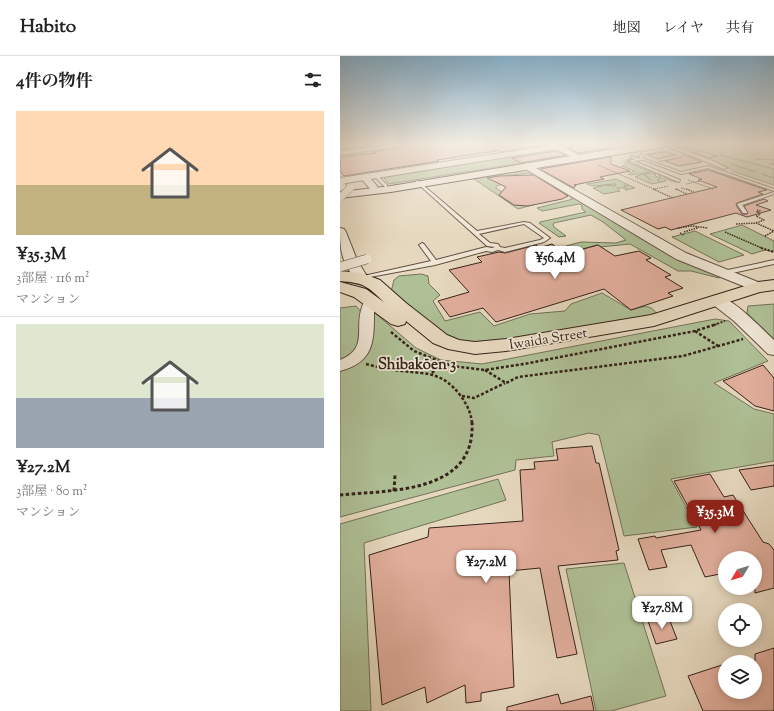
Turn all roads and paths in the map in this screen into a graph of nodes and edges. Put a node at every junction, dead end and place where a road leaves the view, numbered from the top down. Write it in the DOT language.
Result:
graph roads {
  1 [pos="375,175"];
  2 [pos="471,175"];
  3 [pos="473,175"];
  4 [pos="542,175"];
  5 [pos="620,175"];
  6 [pos="664,175"];
  7 [pos="685,175"];
  8 [pos="730,175"];
  9 [pos="742,175"];
  10 [pos="764,175"];
  11 [pos="364,177"];
  12 [pos="692,177"];
  13 [pos="774,178"];
  14 [pos="685,179"];
  15 [pos="340,181"];
  16 [pos="679,181"];
  17 [pos="701,181"];
  18 [pos="694,182"];
  19 [pos="419,183"];
  20 [pos="386,186"];
  21 [pos="774,187"];
  22 [pos="351,188"];
  23 [pos="374,188"];
  24 [pos="687,189"];
  25 [pos="340,190"];
  26 [pos="713,190"];
  27 [pos="774,190"];
  28 [pos="694,192"];
  29 [pos="774,194"];
  30 [pos="340,196"];
  31 [pos="673,198"];
  32 [pos="757,210"];
  33 [pos="745,212"];
  34 [pos="756,223"];
  35 [pos="690,224"];
  36 [pos="736,224"];
  37 [pos="696,226"];
  38 [pos="678,228"];
  39 [pos="708,228"];
  40 [pos="774,231"];
  41 [pos="340,232"];
  42 [pos="684,232"];
  43 [pos="725,232"];
  44 [pos="476,233"];
  45 [pos="680,233"];
  46 [pos="684,235"];
  47 [pos="765,236"];
  48 [pos="422,245"];
  49 [pos="488,247"];
  50 [pos="774,252"];
  51 [pos="366,260"];
  52 [pos="774,262"];
  53 [pos="435,263"];
  54 [pos="345,264"];
  55 [pos="340,272"];
  56 [pos="723,273"];
  57 [pos="340,276"];
  58 [pos="361,278"];
  59 [pos="340,281"];
  60 [pos="340,287"];
  61 [pos="769,289"];
  62 [pos="381,308"];
  63 [pos="728,308"];
  64 [pos="695,331"];
  65 [pos="750,337"];
  66 [pos="718,346"];
  67 [pos="774,350"];
  68 [pos="357,358"];
  69 [pos="340,366"];
  70 [pos="485,370"];
  71 [pos="432,373"];
  72 [pos="506,383"];
  73 [pos="461,396"];
  74 [pos="395,475"];
  75 [pos="394,491"];
  76 [pos="340,495"];
  1 -- 11 [label="street"];
  1 -- 20 [label="lane"];
  2 -- 19 [label="main road"];
  3 -- 19 [label="main road"];
  4 -- 56 [label="street"];
  5 -- 31 [label="path"];
  6 -- 16 [label="lane"];
  7 -- 12 [label="lane"];
  8 -- 27 [label="lane"];
  9 -- 21 [label="lane"];
  10 -- 13 [label="path"];
  11 -- 15 [label="street"];
  11 -- 23 [label="street"];
  14 -- 18 [label="path"];
  15 -- 25 [label="street"];
  17 -- 18 [label="path"];
  18 -- 26 [label="path"];
  19 -- 20 [label="main road"];
  19 -- 30 [label="main road"];
  19 -- 44 [label="lane"];
  20 -- 23 [label="main road"];
  22 -- 30 [label="street, bridge"];
  23 -- 25 [label="main road"];
  24 -- 28 [label="path"];
  29 -- 33 [label="lane"];
  32 -- 34 [label="path"];
  34 -- 36 [label="path"];
  34 -- 40 [label="path"];
  35 -- 37 [label="path"];
  37 -- 38 [label="path"];
  37 -- 39 [label="path"];
  37 -- 42 [label="path"];
  40 -- 47 [label="path"];
  41 -- 54 [label="street"];
  43 -- 50 [label="path"];
  44 -- 49 [label="lane"];
  44 -- 49 [label="lane"];
  45 -- 46 [label="path"];
  48 -- 53 [label="lane"];
  49 -- 53 [label="lane"];
  51 -- 54 [label="street, bridge"];
  52 -- 56 [label="lane"];
  53 -- 58 [label="lane"];
  54 -- 55 [label="main road"];
  54 -- 58 [label="street"];
  56 -- 61 [label="street"];
  57 -- 58 [label="main road, Iwaida Street"];
  58 -- 59 [label="main road"];
  58 -- 62 [label="main road"];
  58 -- 63 [label="main road, Iwaida Street"];
  60 -- 62 [label="main road, Iwaida Street"];
  61 -- 63 [label="main road, Iwaida Street"];
  62 -- 63 [label="main road, Iwaida Street"];
  62 -- 68 [label="street"];
  63 -- 64 [label="path"];
  63 -- 67 [label="street"];
  64 -- 66 [label="path"];
  64 -- 70 [label="path"];
  65 -- 66 [label="path"];
  66 -- 72 [label="path"];
  68 -- 69 [label="street"];
  68 -- 71 [label="path"];
  70 -- 71 [label="path"];
  70 -- 72 [label="path"];
  71 -- 73 [label="path"];
  72 -- 73 [label="path"];
  73 -- 75 [label="path"];
  74 -- 75 [label="path"];
  75 -- 76 [label="path"];
}
